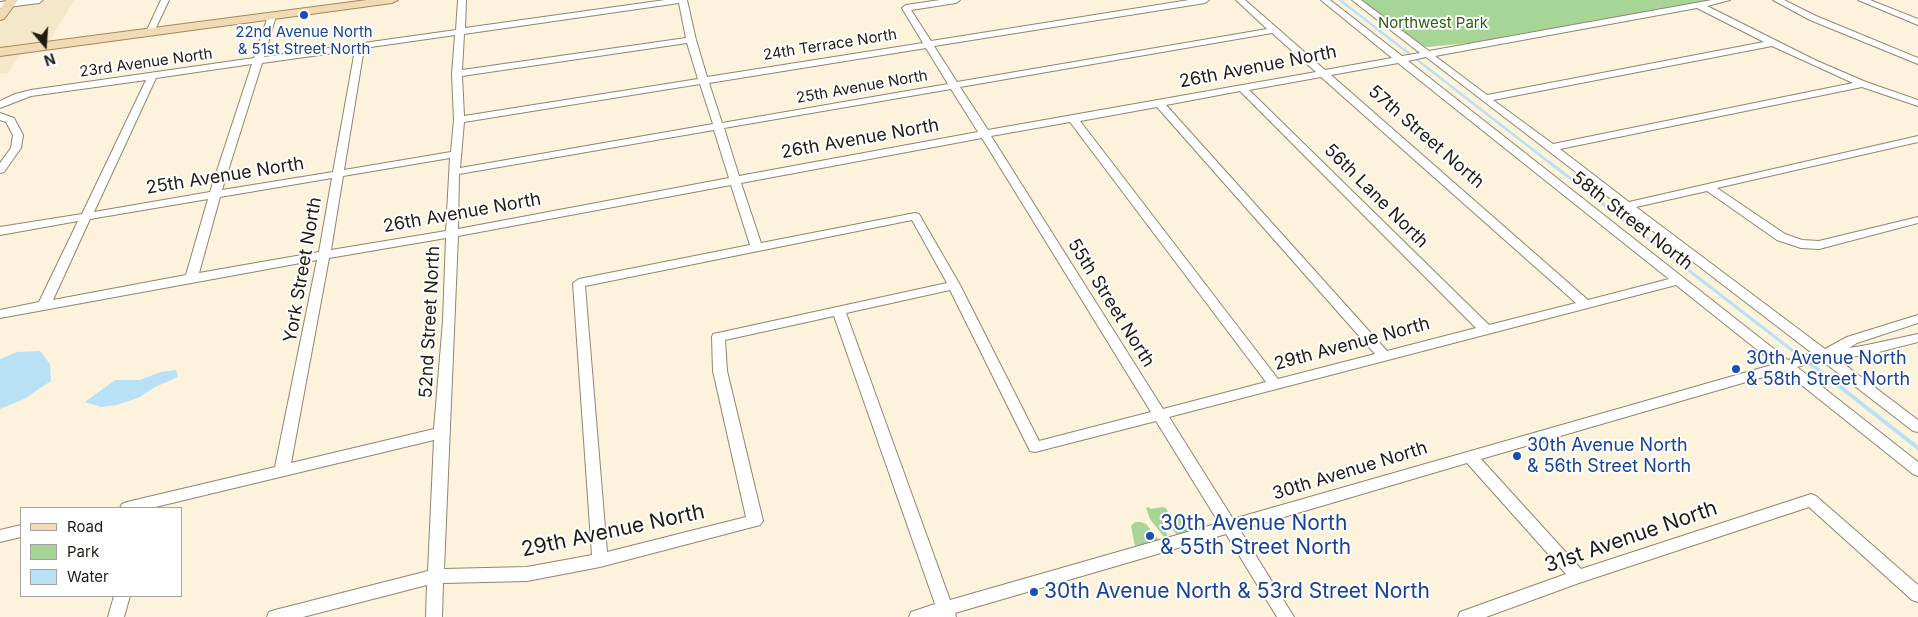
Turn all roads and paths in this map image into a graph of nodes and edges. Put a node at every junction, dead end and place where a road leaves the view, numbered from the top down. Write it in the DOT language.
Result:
graph roads {
  1 [pos="39,0"];
  2 [pos="165,0"];
  3 [pos="392,0"];
  4 [pos="462,0"];
  5 [pos="683,0"];
  6 [pos="956,0"];
  7 [pos="1205,0"];
  8 [pos="1240,0"];
  9 [pos="1325,0"];
  10 [pos="1356,0"];
  11 [pos="1726,0"];
  12 [pos="1777,0"];
  13 [pos="1862,0"];
  14 [pos="7,3"];
  15 [pos="1698,5"];
  16 [pos="1918,14"];
  17 [pos="272,16"];
  18 [pos="0,17"];
  19 [pos="1903,17"];
  20 [pos="1918,22"];
  21 [pos="1274,30"];
  22 [pos="460,31"];
  23 [pos="150,32"];
  24 [pos="691,40"];
  25 [pos="1772,43"];
  26 [pos="929,44"];
  27 [pos="360,46"];
  28 [pos="0,52"];
  29 [pos="1424,54"];
  30 [pos="1401,58"];
  31 [pos="257,61"];
  32 [pos="1918,61"];
  33 [pos="1322,72"];
  34 [pos="457,74"];
  35 [pos="152,76"];
  36 [pos="703,80"];
  37 [pos="1863,84"];
  38 [pos="955,86"];
  39 [pos="1242,88"];
  40 [pos="1486,98"];
  41 [pos="1159,103"];
  42 [pos="1918,103"];
  43 [pos="0,105"];
  44 [pos="0,116"];
  45 [pos="1073,119"];
  46 [pos="459,120"];
  47 [pos="718,126"];
  48 [pos="985,134"];
  49 [pos="1918,139"];
  50 [pos="1551,148"];
  51 [pos="456,154"];
  52 [pos="0,170"];
  53 [pos="454,172"];
  54 [pos="337,175"];
  55 [pos="734,180"];
  56 [pos="1708,187"];
  57 [pos="215,195"];
  58 [pos="1626,206"];
  59 [pos="85,217"];
  60 [pos="1918,220"];
  61 [pos="0,231"];
  62 [pos="453,233"];
  63 [pos="756,246"];
  64 [pos="324,255"];
  65 [pos="191,278"];
  66 [pos="1679,280"];
  67 [pos="954,286"];
  68 [pos="1585,304"];
  69 [pos="44,306"];
  70 [pos="839,311"];
  71 [pos="0,314"];
  72 [pos="1918,319"];
  73 [pos="1486,330"];
  74 [pos="1918,338"];
  75 [pos="1384,356"];
  76 [pos="1819,356"];
  77 [pos="1790,364"];
  78 [pos="1275,385"];
  79 [pos="1160,414"];
  80 [pos="1918,427"];
  81 [pos="442,433"];
  82 [pos="1469,456"];
  83 [pos="282,470"];
  84 [pos="1918,470"];
  85 [pos="148,506"];
  86 [pos="1230,527"];
  87 [pos="20,531"];
  88 [pos="0,536"];
  89 [pos="600,560"];
  90 [pos="436,576"];
  91 [pos="1578,577"];
  92 [pos="1918,595"];
  93 [pos="122,597"];
  94 [pos="946,613"];
  95 [pos="116,617"];
  96 [pos="275,617"];
  97 [pos="434,617"];
  98 [pos="917,617"];
  99 [pos="1286,617"];
  100 [pos="1466,617"];
  1 -- 14 [label="street"];
  2 -- 23 [label="street"];
  3 -- 17 [label="main road"];
  4 -- 22 [label="street, 52nd Street North"];
  5 -- 22 [label="street, 23rd Avenue North"];
  5 -- 24 [label="street"];
  6 -- 26 [label="street, 55th Street North"];
  7 -- 26 [label="street, 24th Terrace North"];
  8 -- 21 [label="street, 57th Street North"];
  9 -- 30 [label="street, 58th Street North"];
  10 -- 29 [label="street, 58th Street North"];
  11 -- 15 [label="street, 26th Avenue North"];
  12 -- 32 [label="street"];
  13 -- 19 [label="street"];
  14 -- 18 [label="main road"];
  15 -- 25 [label="street"];
  15 -- 29 [label="street, 26th Avenue North"];
  16 -- 19 [label="street"];
  17 -- 23 [label="main road"];
  17 -- 31 [label="street"];
  19 -- 20 [label="street"];
  21 -- 33 [label="street, 57th Street North"];
  21 -- 38 [label="street, 25th Avenue North"];
  22 -- 27 [label="street, 23rd Avenue North"];
  22 -- 34 [label="street, 52nd Street North"];
  23 -- 28 [label="main road"];
  24 -- 34 [label="street"];
  24 -- 36 [label="street"];
  25 -- 37 [label="street"];
  25 -- 40 [label="street"];
  26 -- 36 [label="street, 24th Terrace North"];
  26 -- 38 [label="street, 55th Street North"];
  27 -- 31 [label="street, 23rd Avenue North"];
  27 -- 54 [label="street, York Street North"];
  29 -- 30 [label="street, 26th Avenue North"];
  29 -- 40 [label="street, 58th Street North"];
  30 -- 33 [label="street, 26th Avenue North"];
  30 -- 66 [label="street, 58th Street North"];
  31 -- 35 [label="street, 23rd Avenue North"];
  31 -- 57 [label="street"];
  33 -- 39 [label="street, 26th Avenue North"];
  33 -- 68 [label="street, 57th Street North"];
  34 -- 46 [label="street, 52nd Street North"];
  35 -- 43 [label="street, 23rd Avenue North"];
  35 -- 59 [label="street"];
  36 -- 46 [label="street, 24th Terrace North"];
  36 -- 47 [label="street"];
  37 -- 42 [label="street"];
  37 -- 50 [label="street"];
  38 -- 47 [label="street, 25th Avenue North"];
  38 -- 48 [label="street, 55th Street North"];
  39 -- 41 [label="street, 26th Avenue North"];
  39 -- 73 [label="street, 56th Lane North"];
  40 -- 50 [label="street, 58th Street North"];
  41 -- 45 [label="street, 26th Avenue North"];
  41 -- 75 [label="street"];
  44 -- 52 [label="street"];
  45 -- 48 [label="street, 26th Avenue North"];
  45 -- 78 [label="street"];
  46 -- 51 [label="street, 52nd Street North"];
  47 -- 53 [label="street, 25th Avenue North"];
  47 -- 55 [label="street"];
  48 -- 55 [label="street, 26th Avenue North"];
  48 -- 79 [label="street, 55th Street North"];
  49 -- 56 [label="street"];
  50 -- 58 [label="street, 58th Street North"];
  51 -- 53 [label="street, 52nd Street North"];
  51 -- 54 [label="street, 25th Avenue North"];
  53 -- 62 [label="street, 52nd Street North"];
  54 -- 57 [label="street, 25th Avenue North"];
  54 -- 64 [label="street, York Street North"];
  55 -- 62 [label="street, 26th Avenue North"];
  55 -- 63 [label="street"];
  56 -- 58 [label="street"];
  56 -- 60 [label="street"];
  57 -- 59 [label="street, 25th Avenue North"];
  57 -- 65 [label="street"];
  58 -- 76 [label="street, 58th Street North"];
  59 -- 61 [label="street, 25th Avenue North"];
  59 -- 69 [label="street"];
  62 -- 64 [label="street, 26th Avenue North"];
  62 -- 81 [label="street, 52nd Street North"];
  63 -- 67 [label="street"];
  63 -- 89 [label="street"];
  64 -- 65 [label="street, 26th Avenue North"];
  64 -- 83 [label="street, York Street North"];
  65 -- 69 [label="street, 26th Avenue North"];
  66 -- 68 [label="street, 29th Avenue North"];
  66 -- 77 [label="street, 58th Street North"];
  67 -- 70 [label="street"];
  67 -- 79 [label="street, 29th Avenue North"];
  68 -- 73 [label="street, 29th Avenue North"];
  69 -- 71 [label="street, 26th Avenue North"];
  70 -- 89 [label="street, 29th Avenue North"];
  70 -- 94 [label="street"];
  72 -- 76 [label="street"];
  73 -- 75 [label="street, 29th Avenue North"];
  74 -- 76 [label="street"];
  75 -- 78 [label="street, 29th Avenue North"];
  76 -- 77 [label="street, 30th Avenue North"];
  76 -- 80 [label="street, 58th Street North"];
  77 -- 82 [label="street, 30th Avenue North"];
  77 -- 84 [label="street, 58th Street North"];
  78 -- 79 [label="street, 29th Avenue North"];
  79 -- 86 [label="street, 55th Street North"];
  81 -- 83 [label="street"];
  81 -- 90 [label="street, 52nd Street North"];
  82 -- 86 [label="street, 30th Avenue North"];
  82 -- 91 [label="street"];
  83 -- 85 [label="street"];
  86 -- 94 [label="street, 30th Avenue North"];
  86 -- 99 [label="street, 55th Street North"];
  87 -- 88 [label="street"];
  89 -- 90 [label="street, 29th Avenue North"];
  90 -- 96 [label="street, 29th Avenue North"];
  90 -- 97 [label="street, 52nd Street North"];
  91 -- 92 [label="street, 31st Avenue North"];
  91 -- 100 [label="street, 31st Avenue North"];
  93 -- 95 [label="street"];
  94 -- 98 [label="street, 30th Avenue North"];
}
